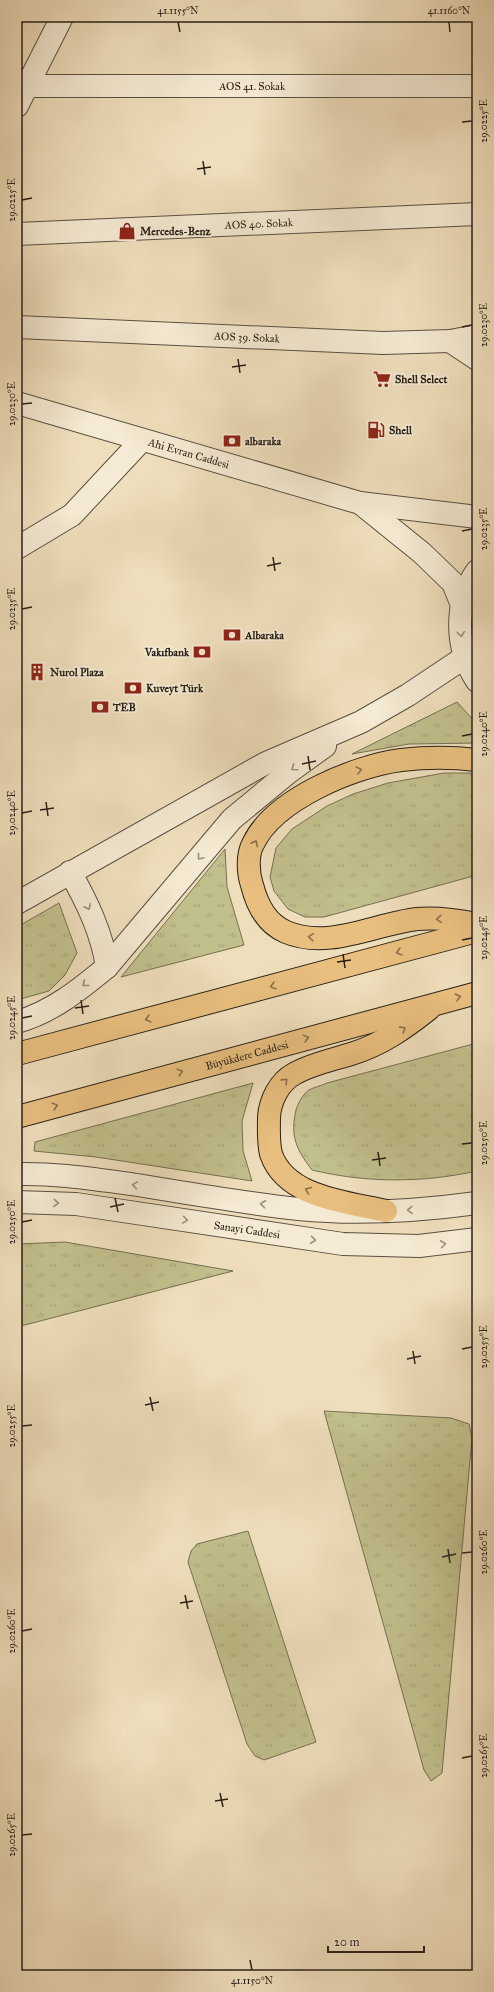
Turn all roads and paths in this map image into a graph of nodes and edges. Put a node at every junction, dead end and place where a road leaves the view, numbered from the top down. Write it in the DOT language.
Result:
graph roads {
  1 [pos="62,17"];
  2 [pos="27,86"];
  3 [pos="477,86"];
  4 [pos="17,106"];
  5 [pos="477,214"];
  6 [pos="17,234"];
  7 [pos="17,327"];
  8 [pos="477,336"];
  9 [pos="450,341"];
  10 [pos="477,359"];
  11 [pos="17,403"];
  12 [pos="142,440"];
  13 [pos="360,503"];
  14 [pos="477,517"];
  15 [pos="17,548"];
  16 [pos="477,571"];
  17 [pos="462,605"];
  18 [pos="465,657"];
  19 [pos="477,681"];
  20 [pos="361,722"];
  21 [pos="477,760"];
  22 [pos="70,872"];
  23 [pos="17,903"];
  24 [pos="477,924"];
  25 [pos="477,931"];
  26 [pos="107,967"];
  27 [pos="477,993"];
  28 [pos="436,1003"];
  29 [pos="17,1022"];
  30 [pos="17,1054"];
  31 [pos="17,1117"];
  32 [pos="17,1174"];
  33 [pos="17,1202"];
  34 [pos="477,1203"];
  35 [pos="386,1211"];
  36 [pos="477,1239"];
  1 -- 2 [label="street"];
  2 -- 3 [label="street, AOS 41. Sokak"];
  2 -- 4 [label="street"];
  5 -- 6 [label="street, AOS 40. Sokak"];
  7 -- 9 [label="street, AOS 39. Sokak"];
  8 -- 9 [label="street, AOS 39. Sokak"];
  9 -- 10 [label="street"];
  11 -- 12 [label="street, Ahi Evran Caddesi"];
  12 -- 13 [label="street, Ahi Evran Caddesi"];
  12 -- 15 [label="street"];
  13 -- 14 [label="street, Ahi Evran Caddesi"];
  13 -- 17 [label="street, Ahi Evran Caddesi"];
  16 -- 17 [label="street"];
  17 -- 18 [label="street, one-way"];
  18 -- 19 [label="street"];
  18 -- 20 [label="street"];
  20 -- 22 [label="street"];
  20 -- 26 [label="street, one-way"];
  24 -- 21 [label="main road, one-way"];
  22 -- 23 [label="street"];
  22 -- 26 [label="street, one-way"];
  25 -- 30 [label="main road, one-way"];
  26 -- 29 [label="street, one-way"];
  28 -- 27 [label="main road, Büyükdere Caddesi, one-way"];
  31 -- 28 [label="main road, Büyükdere Caddesi, one-way"];
  35 -- 28 [label="main road, one-way"];
  35 -- 32 [label="street, one-way"];
  33 -- 36 [label="street, Sanayi Caddesi, one-way"];
  34 -- 35 [label="street, one-way"];
}
